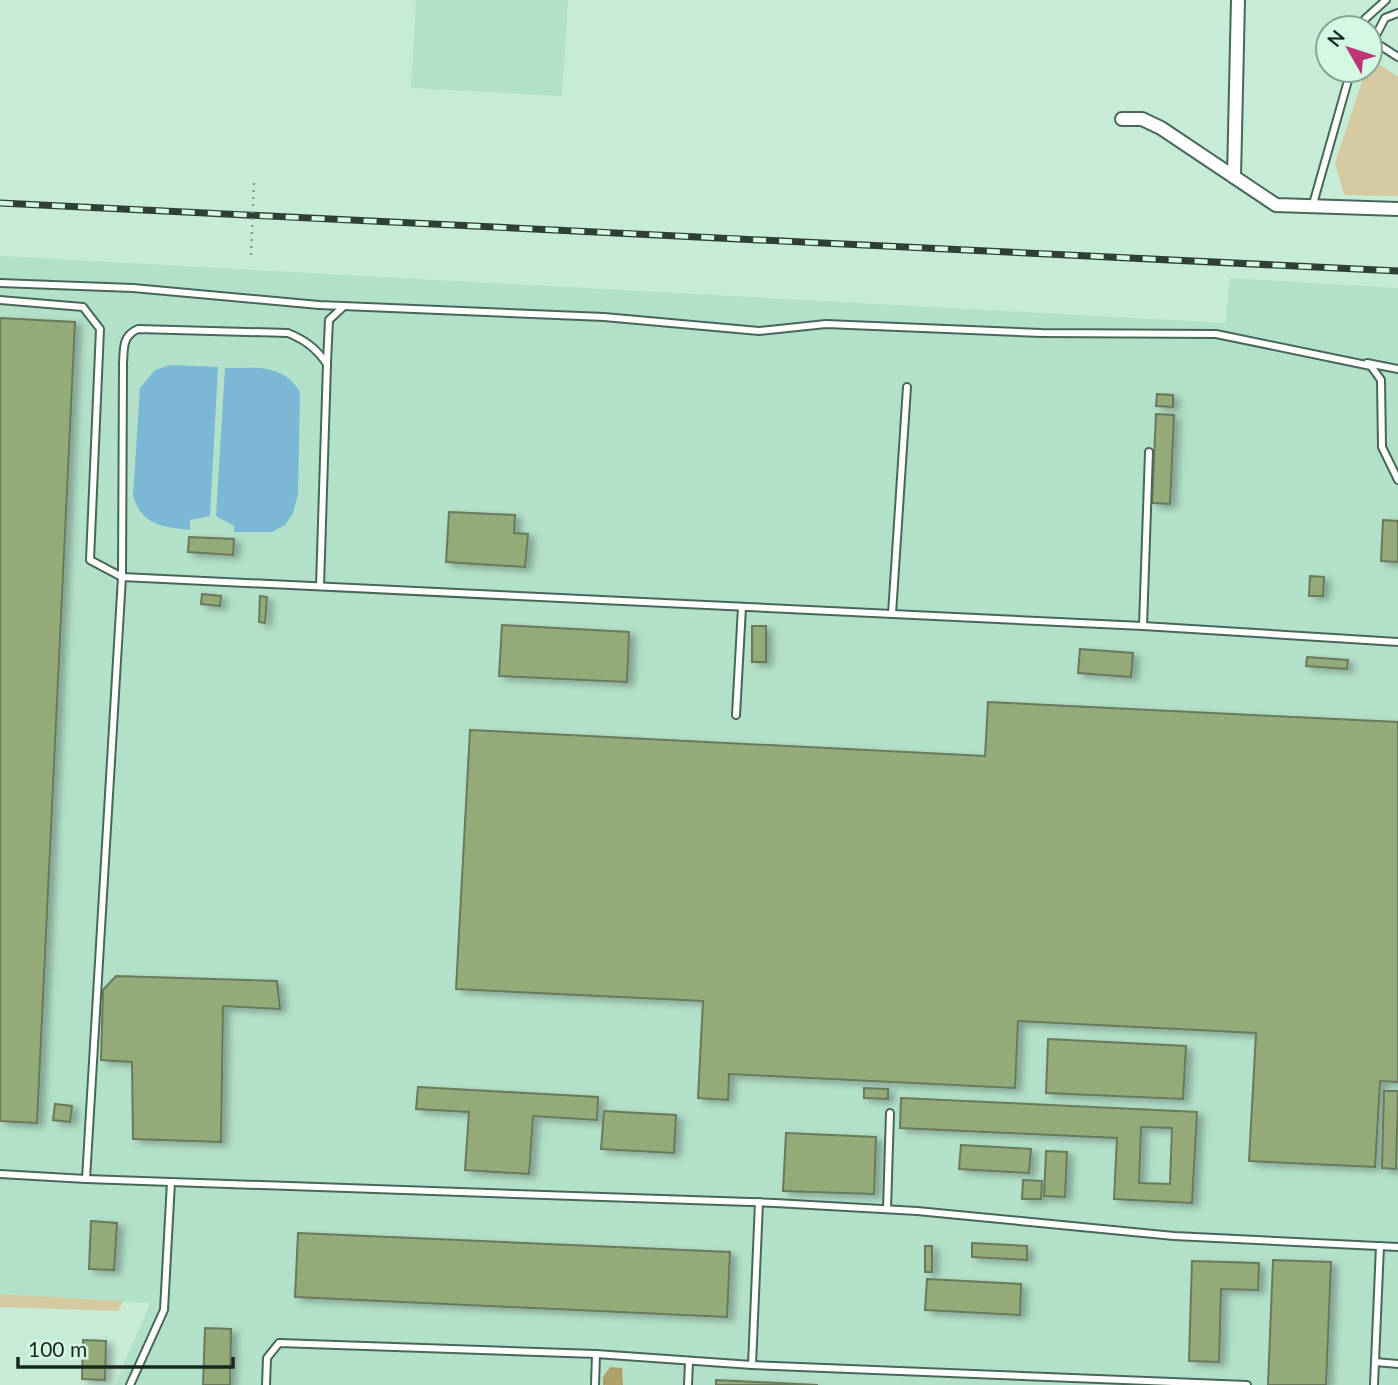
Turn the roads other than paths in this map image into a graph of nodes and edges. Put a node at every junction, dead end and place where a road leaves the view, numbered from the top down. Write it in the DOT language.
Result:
graph roads {
  1 [pos="1238,0"];
  2 [pos="1386,0"];
  3 [pos="1371,14"];
  4 [pos="1347,84"];
  5 [pos="1122,119"];
  6 [pos="1234,177"];
  7 [pos="1313,204"];
  8 [pos="1398,209"];
  9 [pos="0,283"];
  10 [pos="0,300"];
  11 [pos="346,306"];
  12 [pos="1362,362"];
  13 [pos="327,364"];
  14 [pos="1398,369"];
  15 [pos="907,387"];
  16 [pos="1149,452"];
  17 [pos="1398,480"];
  18 [pos="122,577"];
  19 [pos="320,586"];
  20 [pos="742,607"];
  21 [pos="892,614"];
  22 [pos="1143,626"];
  23 [pos="1398,642"];
  24 [pos="736,715"];
  25 [pos="890,1113"];
  26 [pos="0,1174"];
  27 [pos="86,1179"];
  28 [pos="171,1182"];
  29 [pos="760,1202"];
  30 [pos="887,1209"];
  31 [pos="1380,1246"];
  32 [pos="1398,1247"];
  33 [pos="596,1354"];
  34 [pos="689,1361"];
  35 [pos="1375,1363"];
  36 [pos="1398,1364"];
  37 [pos="752,1365"];
  38 [pos="130,1385"];
  39 [pos="265,1385"];
  40 [pos="595,1385"];
  41 [pos="688,1385"];
  42 [pos="1247,1385"];
  43 [pos="1374,1385"];
  1 -- 6 [label="street"];
  2 -- 3 [label="lane"];
  4 -- 7 [label="lane"];
  5 -- 6 [label="street"];
  6 -- 7 [label="street"];
  7 -- 8 [label="street"];
  9 -- 11 [label="lane"];
  10 -- 18 [label="lane"];
  11 -- 12 [label="lane"];
  11 -- 13 [label="lane"];
  12 -- 14 [label="lane"];
  12 -- 17 [label="lane"];
  13 -- 18 [label="lane"];
  13 -- 19 [label="lane"];
  15 -- 21 [label="lane"];
  16 -- 22 [label="lane"];
  18 -- 19 [label="lane"];
  18 -- 27 [label="lane"];
  19 -- 20 [label="lane"];
  20 -- 21 [label="lane"];
  20 -- 24 [label="lane"];
  21 -- 22 [label="lane"];
  22 -- 23 [label="lane"];
  25 -- 30 [label="lane"];
  26 -- 27 [label="lane"];
  27 -- 28 [label="lane"];
  28 -- 29 [label="lane"];
  28 -- 38 [label="lane"];
  29 -- 30 [label="lane"];
  29 -- 37 [label="lane"];
  30 -- 31 [label="lane"];
  31 -- 32 [label="lane"];
  31 -- 35 [label="lane"];
  33 -- 34 [label="lane"];
  33 -- 39 [label="lane"];
  33 -- 40 [label="lane"];
  34 -- 37 [label="lane"];
  34 -- 41 [label="lane"];
  35 -- 36 [label="lane"];
  35 -- 43 [label="lane"];
  37 -- 42 [label="lane"];
}
